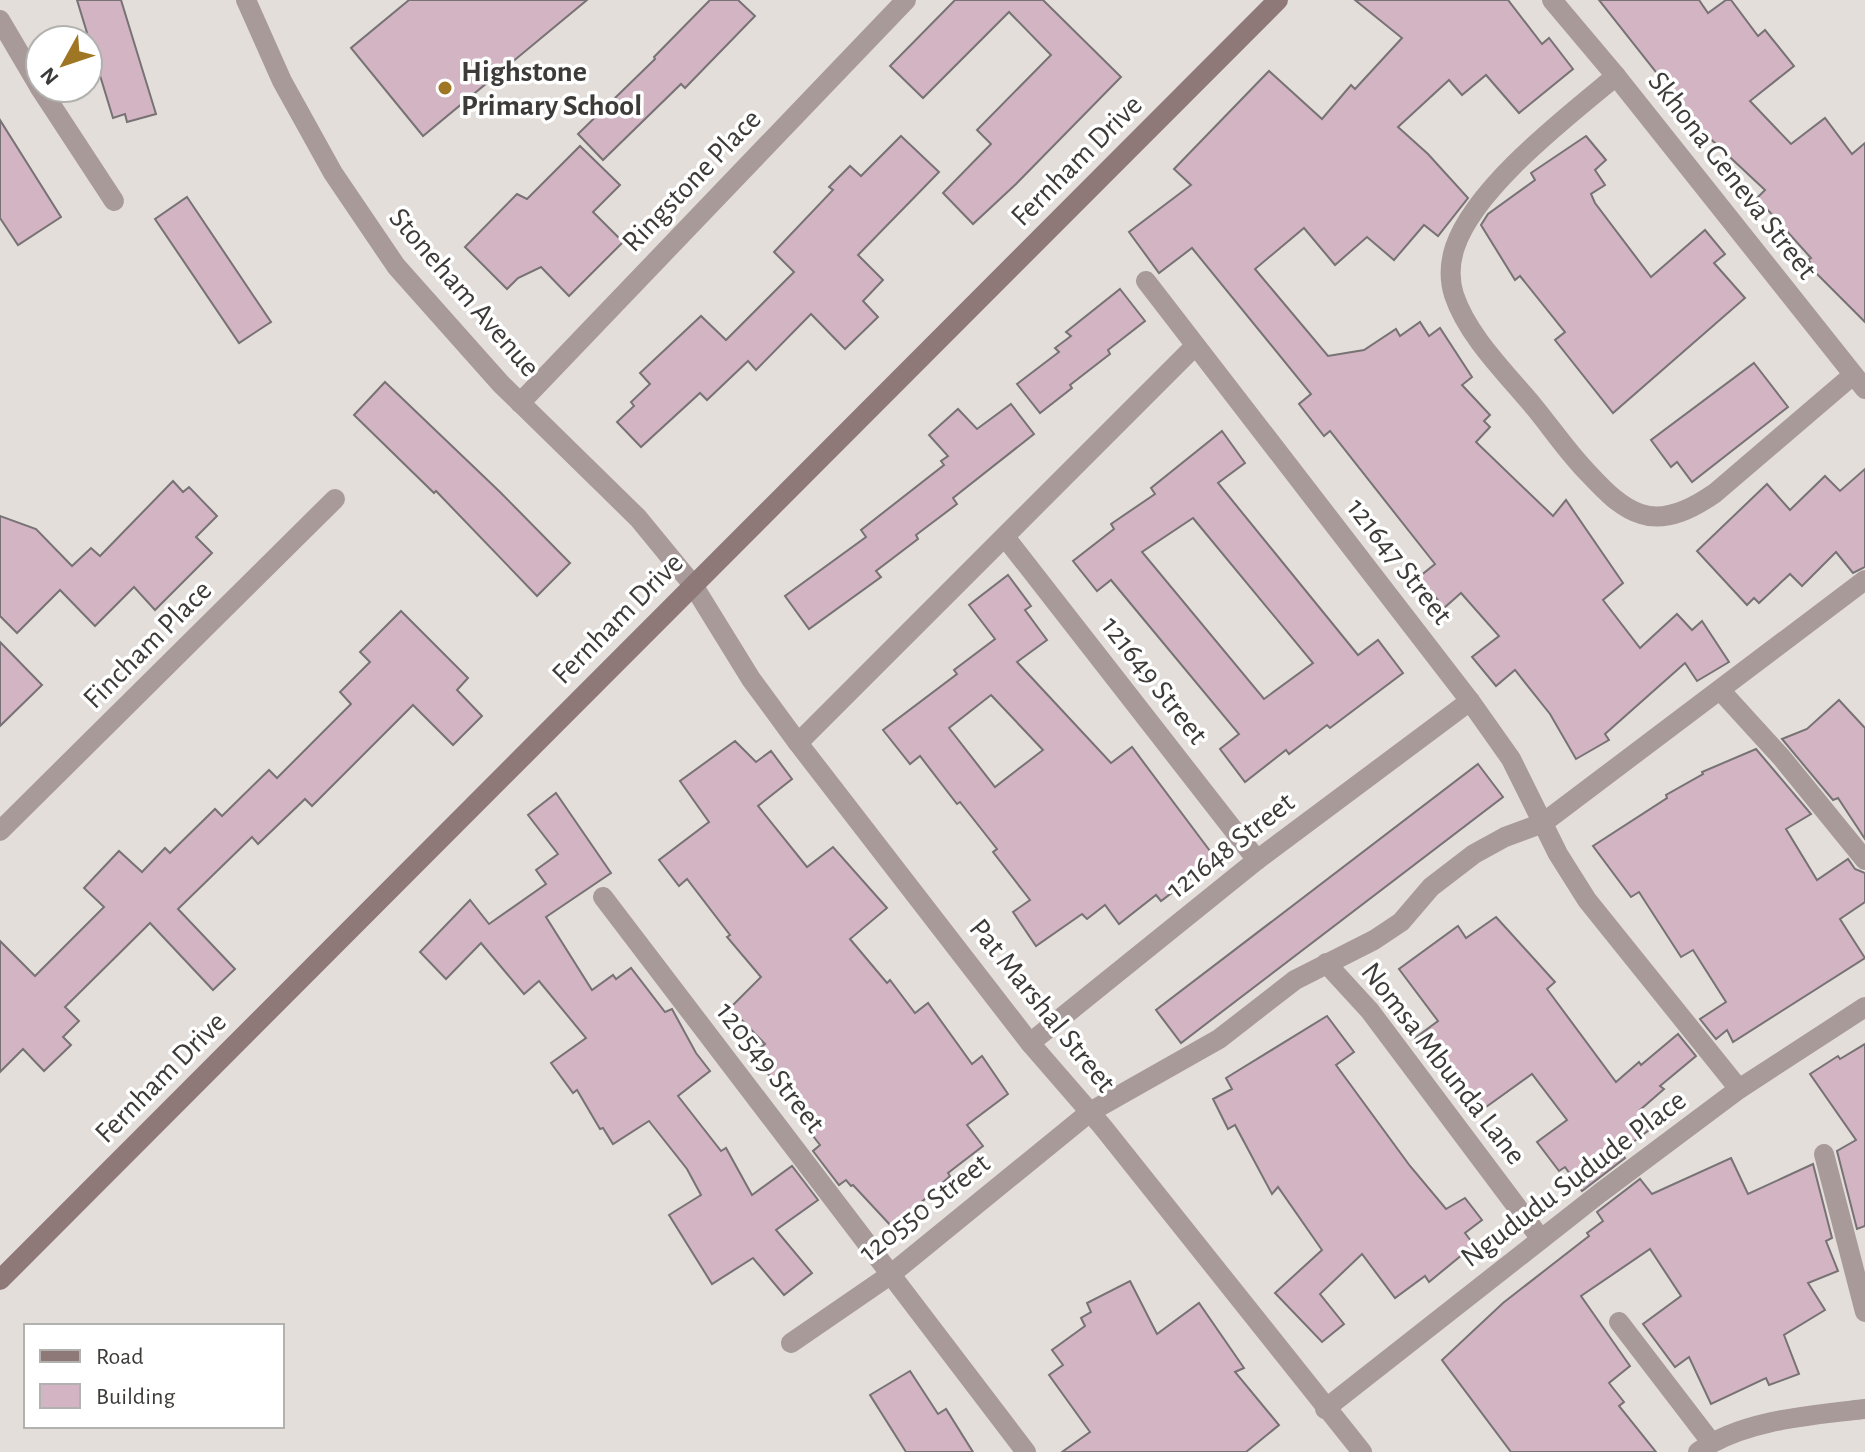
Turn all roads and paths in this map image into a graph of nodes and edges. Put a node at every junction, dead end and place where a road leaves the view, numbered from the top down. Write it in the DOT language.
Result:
graph roads {
  1 [pos="246,0"];
  2 [pos="906,0"];
  3 [pos="1278,0"];
  4 [pos="1552,0"];
  5 [pos="0,20"];
  6 [pos="24,61"];
  7 [pos="1616,76"];
  8 [pos="50,104"];
  9 [pos="114,201"];
  10 [pos="1146,281"];
  11 [pos="1195,346"];
  12 [pos="1859,382"];
  13 [pos="520,403"];
  14 [pos="335,499"];
  15 [pos="1005,537"];
  16 [pos="1865,580"];
  17 [pos="693,585"];
  18 [pos="1720,690"];
  19 [pos="1470,701"];
  20 [pos="798,743"];
  21 [pos="1543,823"];
  22 [pos="0,831"];
  23 [pos="1257,860"];
  24 [pos="1865,860"];
  25 [pos="603,897"];
  26 [pos="1326,963"];
  27 [pos="1865,1007"];
  28 [pos="1030,1043"];
  29 [pos="1739,1089"];
  30 [pos="1090,1112"];
  31 [pos="1824,1154"];
  32 [pos="1541,1239"];
  33 [pos="890,1275"];
  34 [pos="0,1280"];
  35 [pos="1865,1312"];
  36 [pos="1619,1322"];
  37 [pos="791,1343"];
  38 [pos="1325,1409"];
  39 [pos="1865,1409"];
  40 [pos="1704,1447"];
  41 [pos="1026,1452"];
  42 [pos="1362,1452"];
  1 -- 13 [label="street, Stoneham Avenue"];
  2 -- 13 [label="street, Ringstone Place"];
  3 -- 17 [label="street, Fernham Drive"];
  4 -- 7 [label="street, Skhona Geneva Street"];
  5 -- 6 [label="street"];
  7 -- 12 [label="street, Skhona Geneva Street"];
  7 -- 12 [label="street"];
  8 -- 9 [label="street"];
  10 -- 11 [label="street, 121647 Street"];
  11 -- 15 [label="street"];
  11 -- 19 [label="street, 121647 Street"];
  13 -- 17 [label="street, Stoneham Avenue"];
  14 -- 22 [label="street, Fincham Place"];
  15 -- 20 [label="street"];
  15 -- 23 [label="street, 121649 Street"];
  16 -- 18 [label="street, 120550 Street"];
  17 -- 20 [label="street, Pat Marshal Street"];
  17 -- 34 [label="street, Fernham Drive"];
  18 -- 21 [label="street, 120550 Street"];
  18 -- 24 [label="street"];
  19 -- 21 [label="street, 121647 Street"];
  19 -- 23 [label="street, 121648 Street"];
  20 -- 28 [label="street, Pat Marshal Street"];
  21 -- 26 [label="street, 120550 Street"];
  21 -- 29 [label="street, 121647 Street"];
  23 -- 28 [label="street, 121648 Street"];
  25 -- 33 [label="street, 120549 Street"];
  26 -- 30 [label="street, 120550 Street"];
  26 -- 32 [label="street, Nomsa Mbunda Lane"];
  27 -- 29 [label="street, Ngududu Sudude Place"];
  28 -- 30 [label="street, Pat Marshal Street"];
  29 -- 32 [label="street, Ngududu Sudude Place"];
  30 -- 33 [label="street, 120550 Street"];
  30 -- 38 [label="street, Pat Marshal Street"];
  31 -- 35 [label="street"];
  32 -- 38 [label="street, Ngududu Sudude Place"];
  33 -- 37 [label="street, 120550 Street"];
  33 -- 41 [label="street, 120549 Street"];
  36 -- 40 [label="street"];
  38 -- 42 [label="street, Pat Marshal Street"];
  39 -- 40 [label="street"];
}
